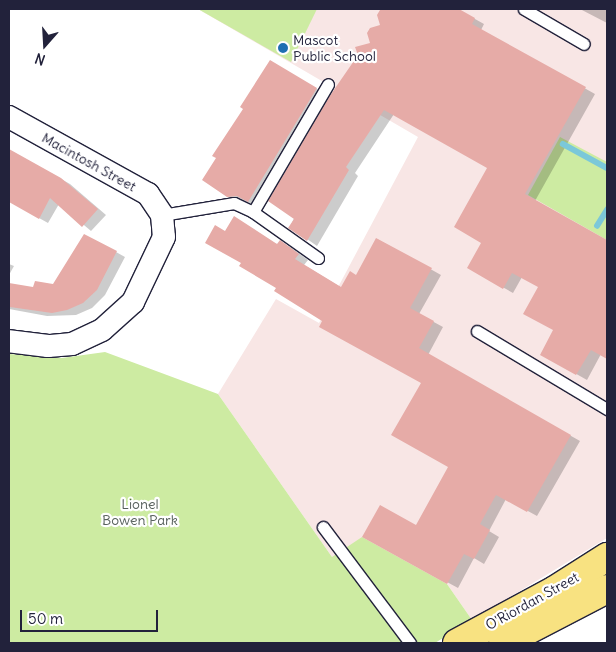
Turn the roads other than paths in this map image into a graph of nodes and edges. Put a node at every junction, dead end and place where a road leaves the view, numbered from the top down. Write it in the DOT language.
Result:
graph roads {
  1 [pos="524,9"];
  2 [pos="584,44"];
  3 [pos="328,84"];
  4 [pos="9,117"];
  5 [pos="253,212"];
  6 [pos="162,215"];
  7 [pos="318,258"];
  8 [pos="477,331"];
  9 [pos="9,341"];
  10 [pos="607,409"];
  11 [pos="323,528"];
  12 [pos="607,557"];
  13 [pos="607,589"];
  14 [pos="410,643"];
  15 [pos="457,643"];
  16 [pos="503,643"];
  1 -- 2 [label="lane"];
  3 -- 5 [label="lane"];
  4 -- 6 [label="street, Macintosh Street"];
  5 -- 6 [label="lane"];
  5 -- 7 [label="lane"];
  6 -- 9 [label="street"];
  8 -- 10 [label="lane"];
  11 -- 14 [label="lane"];
  12 -- 15 [label="main road, O'Riordan Street"];
  13 -- 16 [label="main road, O'Riordan Street"];
}
